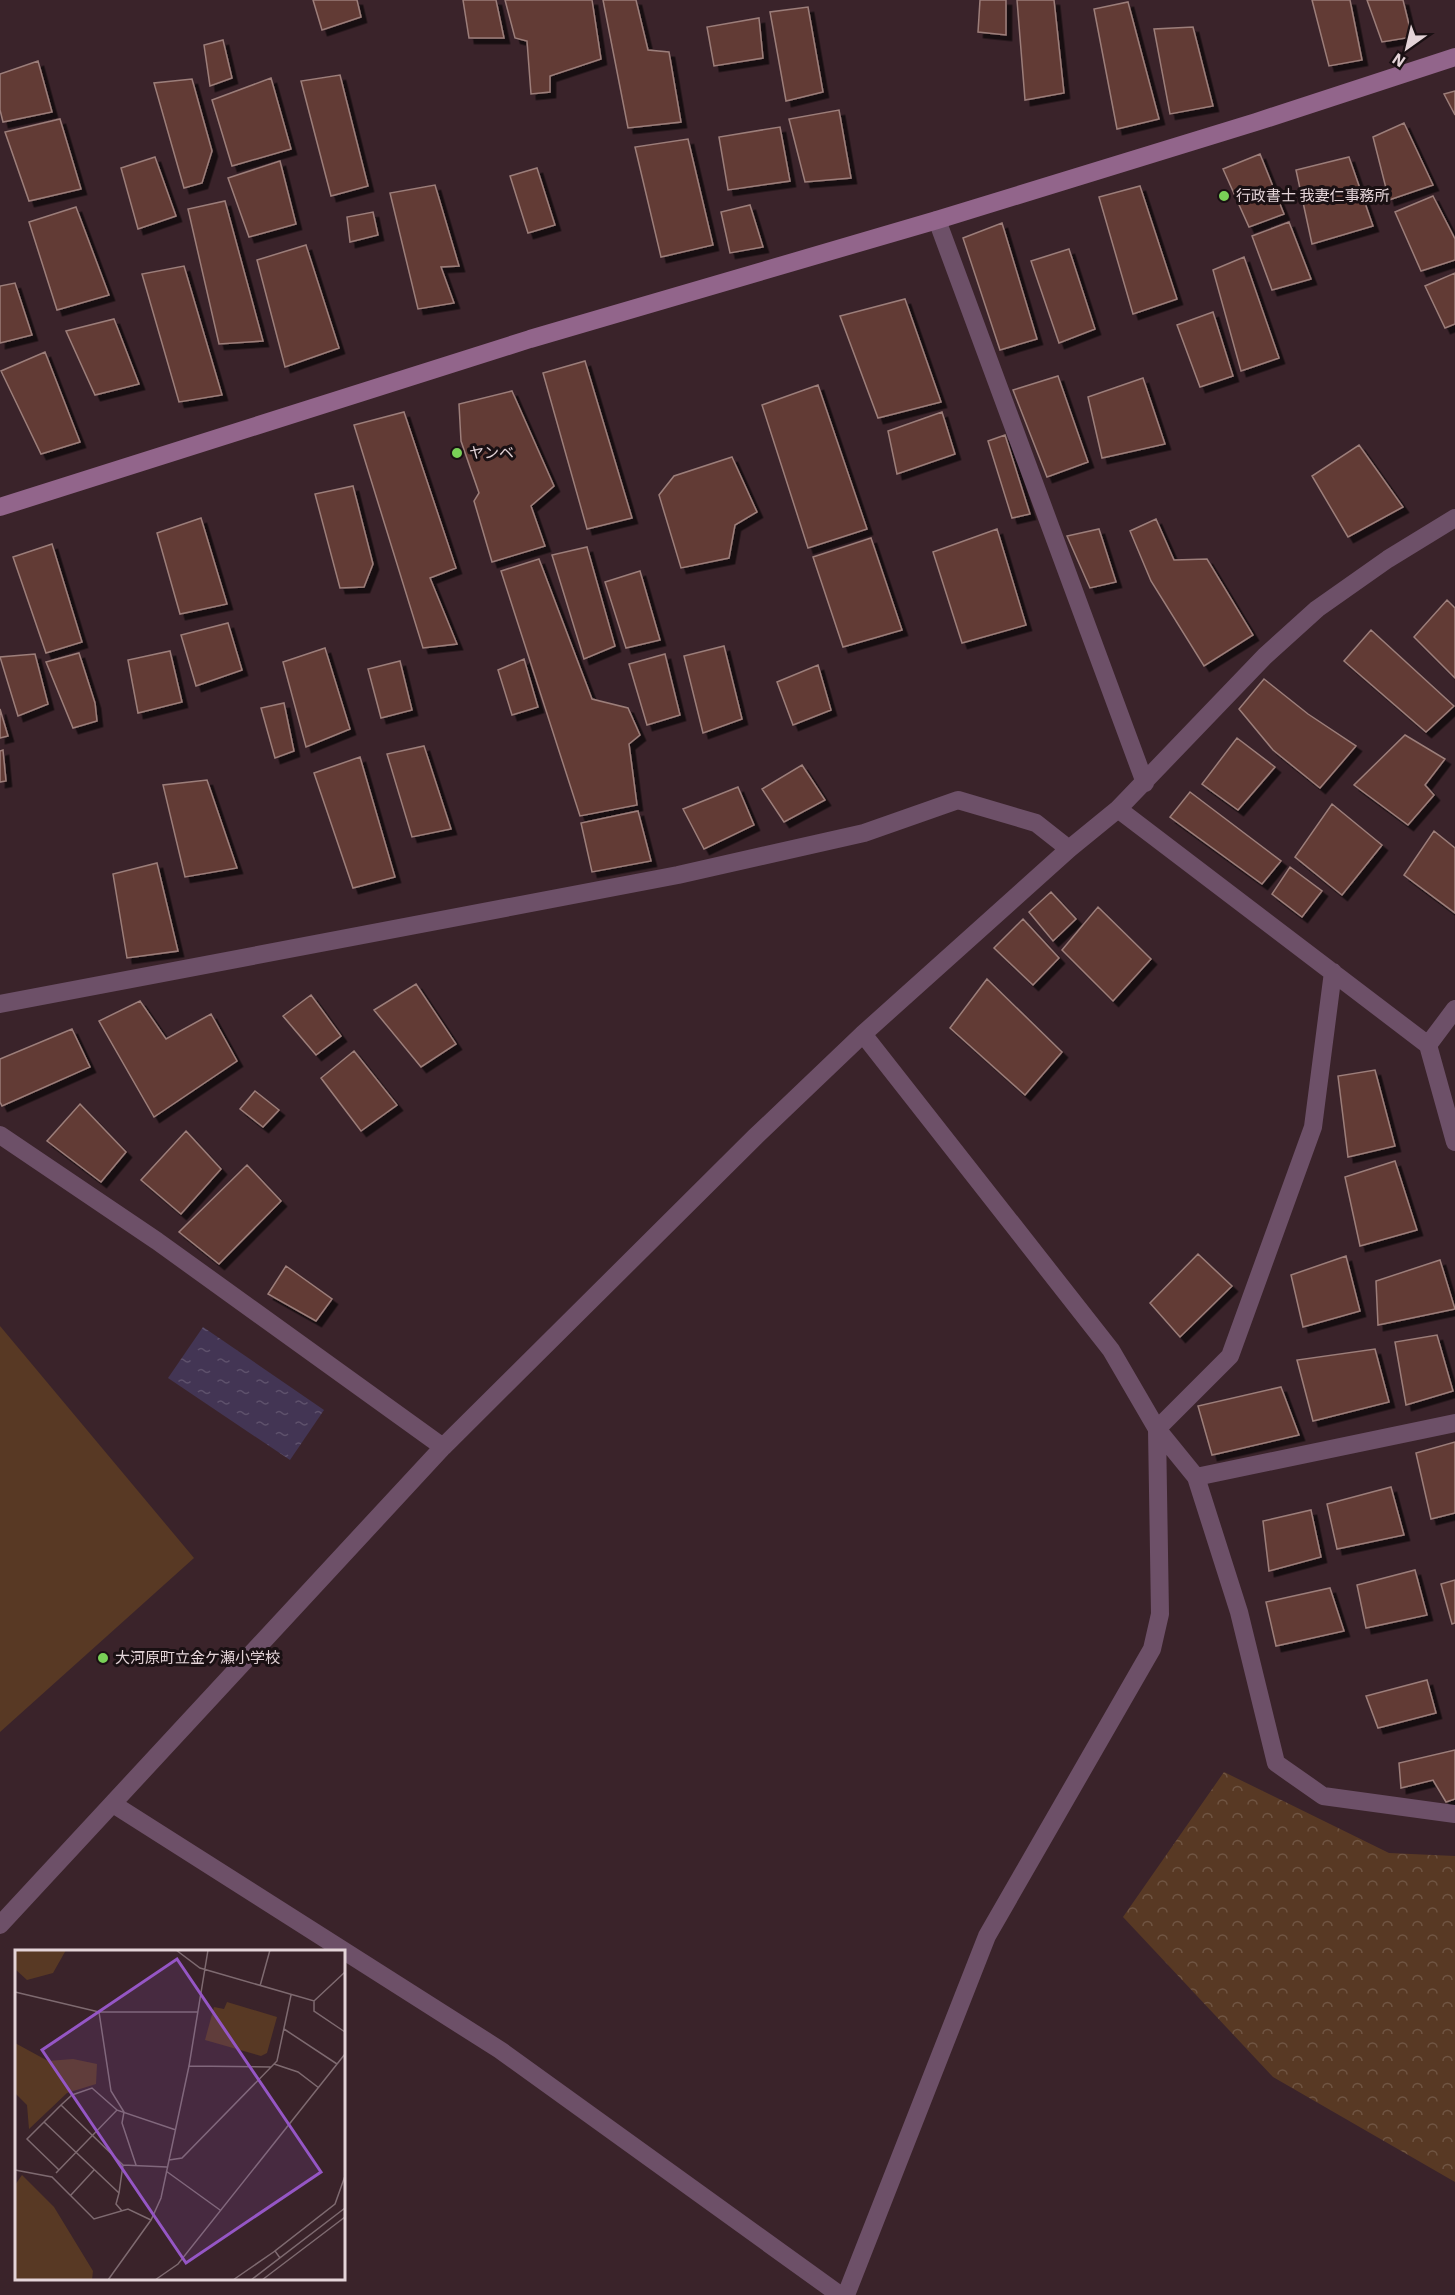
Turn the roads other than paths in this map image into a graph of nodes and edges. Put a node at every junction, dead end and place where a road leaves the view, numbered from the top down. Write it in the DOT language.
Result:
graph roads {
  1 [pos="1455,57"];
  2 [pos="937,220"];
  3 [pos="0,507"];
  4 [pos="1455,518"];
  5 [pos="1145,783"];
  6 [pos="1118,809"];
  7 [pos="1069,849"];
  8 [pos="1334,972"];
  9 [pos="0,1004"];
  10 [pos="1455,1009"];
  11 [pos="864,1034"];
  12 [pos="1428,1045"];
  13 [pos="0,1135"];
  14 [pos="1455,1142"];
  15 [pos="1455,1424"];
  16 [pos="1157,1429"];
  17 [pos="443,1447"];
  18 [pos="1196,1478"];
  19 [pos="113,1804"];
  20 [pos="1455,1814"];
  21 [pos="0,1925"];
  22 [pos="343,1950"];
  23 [pos="345,1951"];
  24 [pos="840,2295"];
  25 [pos="846,2295"];
  1 -- 2 [label="street"];
  2 -- 3 [label="street"];
  2 -- 5 [label="street"];
  4 -- 5 [label="street"];
  5 -- 6 [label="street"];
  6 -- 7 [label="street"];
  6 -- 8 [label="street"];
  7 -- 9 [label="street"];
  7 -- 11 [label="street"];
  8 -- 12 [label="street"];
  8 -- 16 [label="street"];
  10 -- 12 [label="street"];
  11 -- 16 [label="street"];
  11 -- 17 [label="street"];
  12 -- 14 [label="street"];
  13 -- 17 [label="street"];
  15 -- 18 [label="street"];
  16 -- 18 [label="street"];
  16 -- 25 [label="street"];
  17 -- 19 [label="street"];
  18 -- 20 [label="street"];
  19 -- 21 [label="street"];
  19 -- 22 [label="street"];
  23 -- 24 [label="street"];
}
